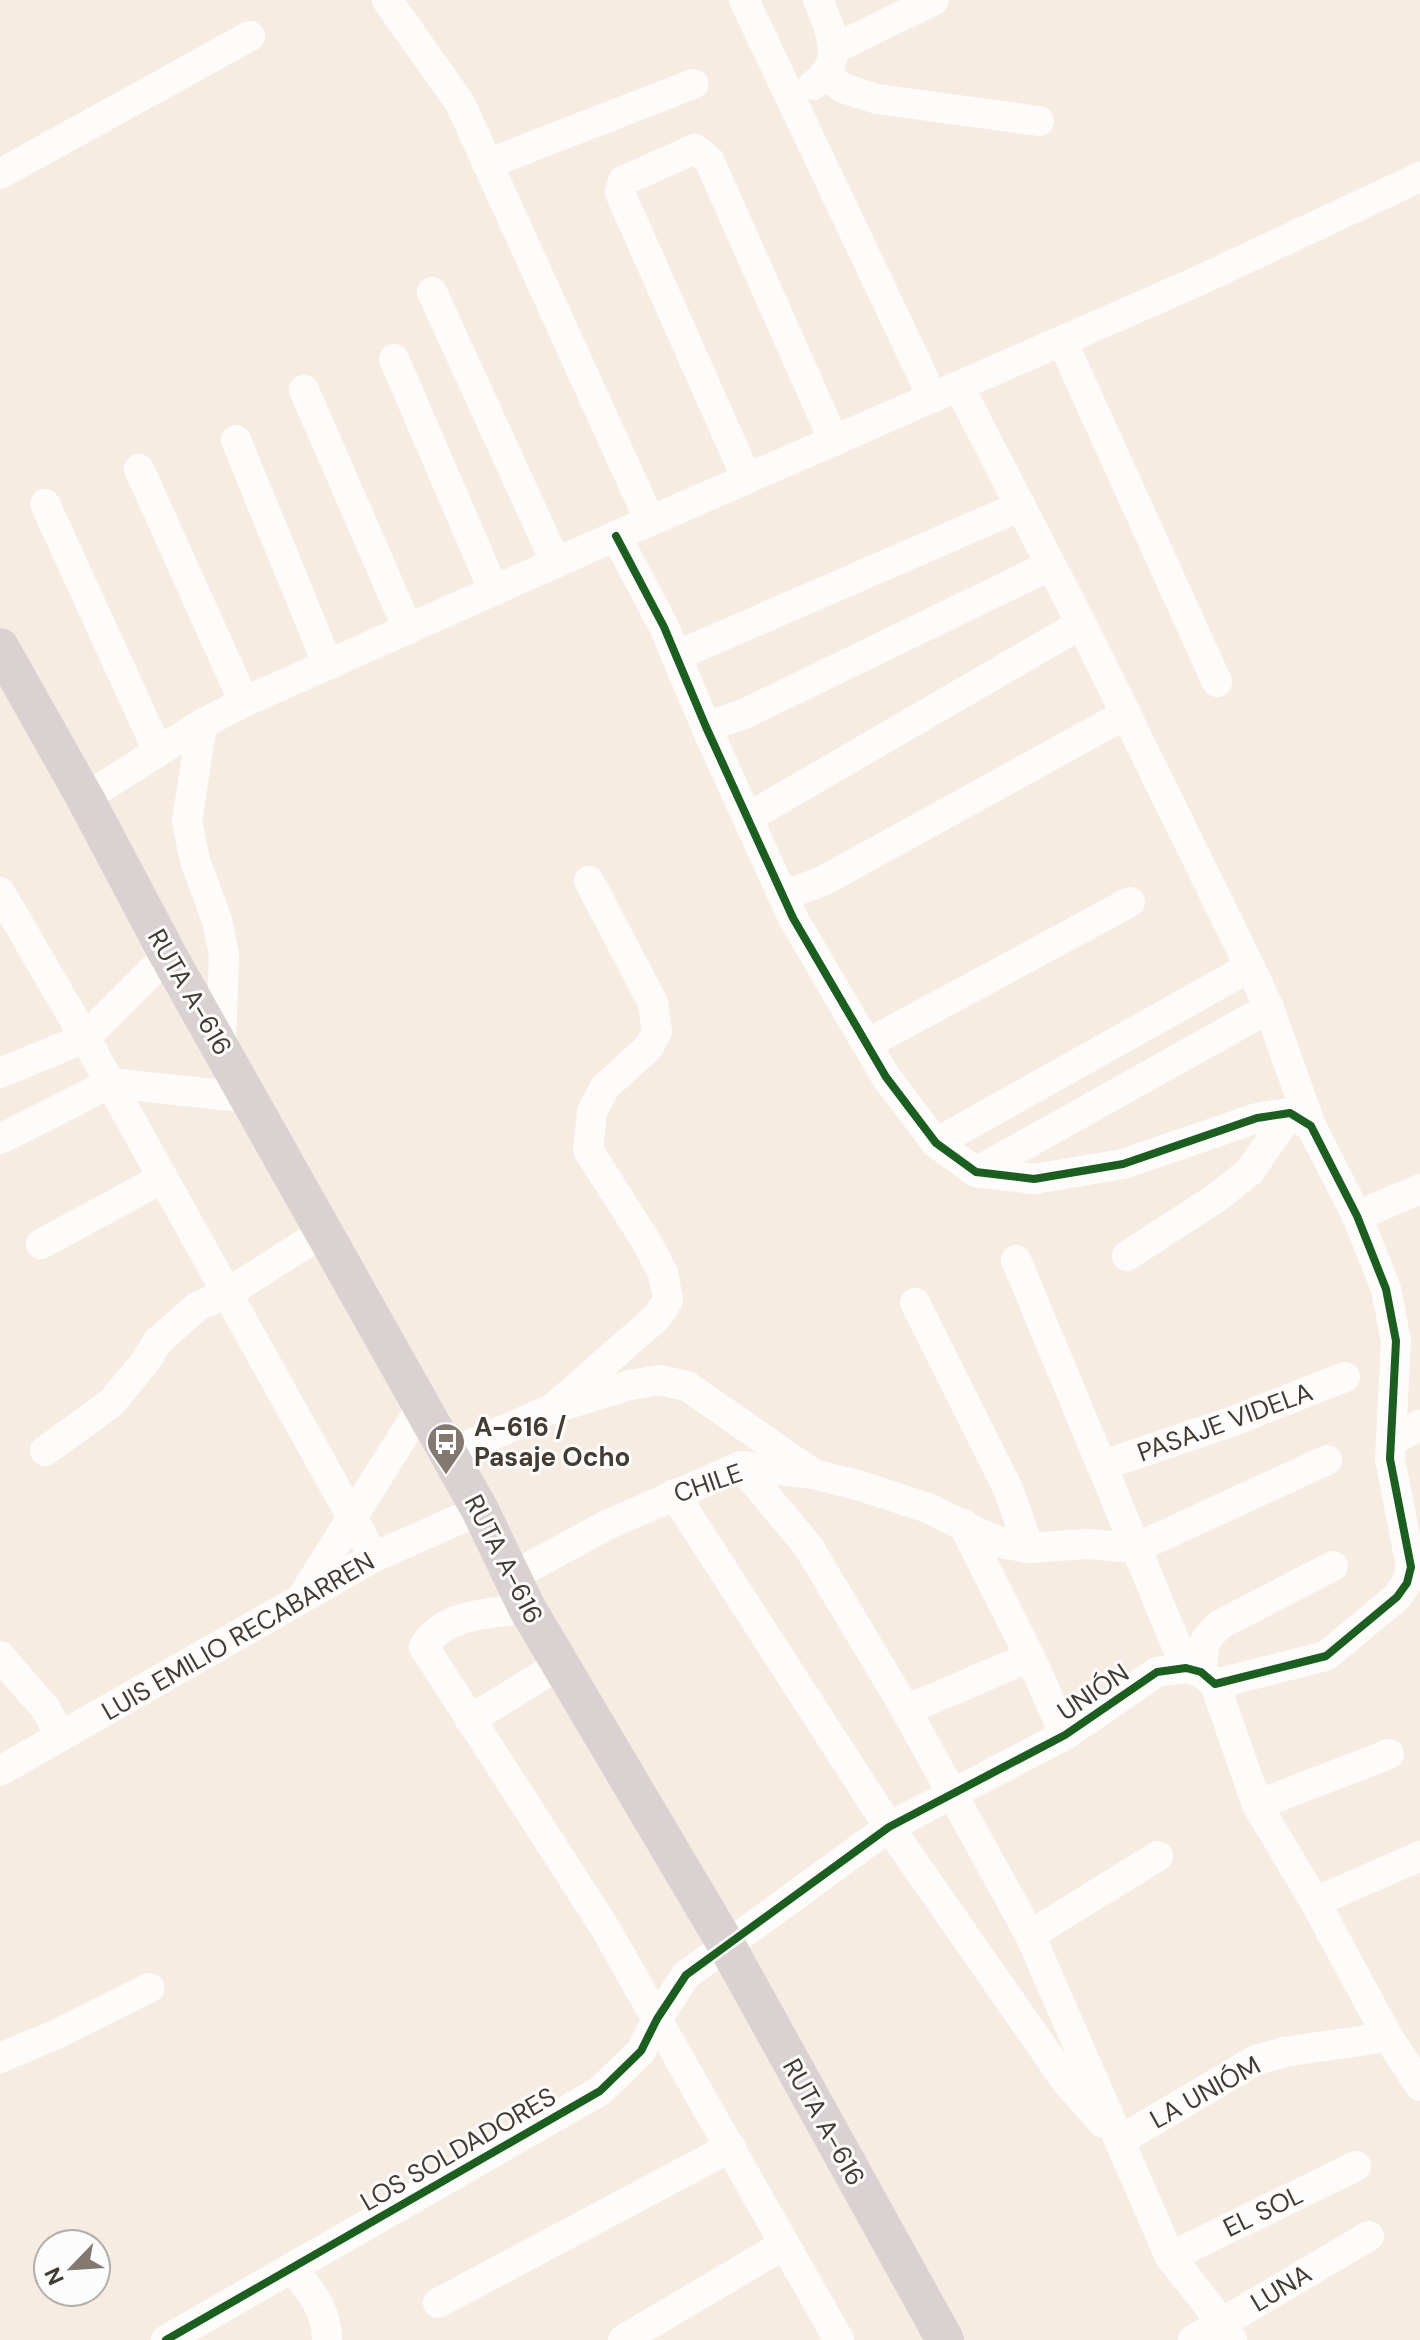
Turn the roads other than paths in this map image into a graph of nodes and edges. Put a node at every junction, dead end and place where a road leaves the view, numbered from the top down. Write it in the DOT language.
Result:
graph roads {
  1 [pos="387,0"];
  2 [pos="744,0"];
  3 [pos="818,0"];
  4 [pos="934,0"];
  5 [pos="250,36"];
  6 [pos="830,62"];
  7 [pos="693,84"];
  8 [pos="790,98"];
  9 [pos="1039,121"];
  10 [pos="487,164"];
  11 [pos="0,174"];
  12 [pos="1420,177"];
  13 [pos="432,292"];
  14 [pos="1062,341"];
  15 [pos="394,359"];
  16 [pos="304,390"];
  17 [pos="946,392"];
  18 [pos="236,440"];
  19 [pos="834,441"];
  20 [pos="139,469"];
  21 [pos="747,479"];
  22 [pos="45,504"];
  23 [pos="1021,506"];
  24 [pos="650,521"];
  25 [pos="616,536"];
  26 [pos="556,563"];
  27 [pos="1051,565"];
  28 [pos="494,591"];
  29 [pos="1081,624"];
  30 [pos="408,629"];
  31 [pos="0,647"];
  32 [pos="676,656"];
  33 [pos="328,665"];
  34 [pos="1217,682"];
  35 [pos="244,702"];
  36 [pos="1126,714"];
  37 [pos="202,724"];
  38 [pos="706,727"];
  39 [pos="158,751"];
  40 [pos="85,798"];
  41 [pos="749,817"];
  42 [pos="589,881"];
  43 [pos="0,892"];
  44 [pos="783,896"];
  45 [pos="1130,902"];
  46 [pos="168,955"];
  47 [pos="1250,967"];
  48 [pos="1269,1008"];
  49 [pos="85,1038"];
  50 [pos="867,1044"];
  51 [pos="221,1046"];
  52 [pos="0,1073"];
  53 [pos="111,1083"];
  54 [pos="251,1098"];
  55 [pos="1300,1119"];
  56 [pos="0,1139"];
  57 [pos="936,1143"];
  58 [pos="976,1172"];
  59 [pos="163,1178"];
  60 [pos="1420,1189"];
  61 [pos="1357,1216"];
  62 [pos="325,1231"];
  63 [pos="41,1244"];
  64 [pos="1127,1256"];
  65 [pos="1016,1260"];
  66 [pos="226,1294"];
  67 [pos="915,1303"];
  68 [pos="1345,1377"];
  69 [pos="422,1406"];
  70 [pos="552,1409"];
  71 [pos="1420,1425"];
  72 [pos="1391,1441"];
  73 [pos="45,1451"];
  74 [pos="449,1454"];
  75 [pos="1327,1460"];
  76 [pos="1104,1465"];
  77 [pos="741,1466"];
  78 [pos="813,1474"];
  79 [pos="674,1494"];
  80 [pos="480,1510"];
  81 [pos="352,1518"];
  82 [pos="963,1524"];
  83 [pos="1017,1546"];
  84 [pos="1136,1548"];
  85 [pos="374,1557"];
  86 [pos="1333,1566"];
  87 [pos="1414,1584"];
  88 [pos="519,1593"];
  89 [pos="300,1599"];
  90 [pos="0,1656"];
  91 [pos="1030,1657"];
  92 [pos="560,1664"];
  93 [pos="1201,1675"];
  94 [pos="906,1710"];
  95 [pos="470,1720"];
  96 [pos="1065,1735"];
  97 [pos="61,1736"];
  98 [pos="1389,1754"];
  99 [pos="0,1771"];
  100 [pos="951,1793"];
  101 [pos="1257,1805"];
  102 [pos="889,1827"];
  103 [pos="1158,1856"];
  104 [pos="1420,1856"];
  105 [pos="1315,1902"];
  106 [pos="1030,1935"];
  107 [pos="727,1946"];
  108 [pos="149,1988"];
  109 [pos="657,2019"];
  110 [pos="1388,2037"];
  111 [pos="0,2058"];
  112 [pos="1420,2086"];
  113 [pos="1119,2141"];
  114 [pos="731,2147"];
  115 [pos="1356,2166"];
  116 [pos="1369,2236"];
  117 [pos="785,2244"];
  118 [pos="1170,2257"];
  119 [pos="292,2268"];
  120 [pos="438,2303"];
  121 [pos="1226,2332"];
  122 [pos="166,2340"];
  123 [pos="327,2340"];
  124 [pos="623,2340"];
  125 [pos="839,2340"];
  126 [pos="945,2340"];
  127 [pos="1193,2340"];
  1 -- 10 [label="street"];
  2 -- 8 [label="street, UNIÓN"];
  3 -- 6 [label="street"];
  4 -- 6 [label="street"];
  5 -- 11 [label="street"];
  6 -- 8 [label="street"];
  6 -- 9 [label="street"];
  7 -- 10 [label="street"];
  8 -- 17 [label="street, UNIÓN"];
  10 -- 24 [label="street"];
  12 -- 14 [label="street"];
  13 -- 26 [label="street"];
  14 -- 17 [label="street"];
  14 -- 34 [label="street"];
  15 -- 28 [label="street"];
  16 -- 30 [label="street"];
  17 -- 19 [label="street"];
  17 -- 23 [label="street, UNIÓN"];
  18 -- 33 [label="street"];
  19 -- 21 [label="street"];
  19 -- 21 [label="street"];
  20 -- 35 [label="street"];
  21 -- 24 [label="street"];
  22 -- 39 [label="street"];
  23 -- 27 [label="street, UNIÓN"];
  23 -- 32 [label="street"];
  24 -- 25 [label="street"];
  25 -- 26 [label="street"];
  25 -- 32 [label="street"];
  26 -- 28 [label="street"];
  27 -- 29 [label="street, UNIÓN"];
  27 -- 38 [label="street"];
  28 -- 30 [label="street"];
  29 -- 36 [label="street, UNIÓN"];
  29 -- 41 [label="street"];
  30 -- 33 [label="street"];
  31 -- 40 [label="main road, RUTA A-616"];
  32 -- 38 [label="street"];
  33 -- 35 [label="street"];
  35 -- 37 [label="street"];
  36 -- 44 [label="street"];
  36 -- 47 [label="street, UNIÓN"];
  37 -- 39 [label="street"];
  37 -- 51 [label="street"];
  38 -- 41 [label="street"];
  39 -- 40 [label="street"];
  40 -- 46 [label="main road, RUTA A-616"];
  41 -- 44 [label="street"];
  42 -- 70 [label="street"];
  43 -- 49 [label="street"];
  44 -- 50 [label="street"];
  45 -- 50 [label="street"];
  46 -- 49 [label="street"];
  46 -- 51 [label="main road, RUTA A-616"];
  47 -- 48 [label="street, UNIÓN"];
  47 -- 57 [label="street"];
  48 -- 55 [label="street, UNIÓN"];
  48 -- 58 [label="street"];
  49 -- 52 [label="street"];
  49 -- 53 [label="street"];
  50 -- 57 [label="street"];
  51 -- 54 [label="main road, RUTA A-616"];
  53 -- 54 [label="street"];
  53 -- 56 [label="street"];
  53 -- 59 [label="street"];
  54 -- 62 [label="main road, RUTA A-616"];
  55 -- 58 [label="street"];
  55 -- 61 [label="street, UNIÓN"];
  55 -- 64 [label="street"];
  57 -- 58 [label="street"];
  59 -- 63 [label="street"];
  59 -- 66 [label="street"];
  60 -- 61 [label="street"];
  61 -- 72 [label="street, UNIÓN"];
  62 -- 66 [label="street"];
  62 -- 69 [label="main road, RUTA A-616"];
  65 -- 76 [label="street"];
  66 -- 73 [label="street"];
  66 -- 81 [label="street"];
  67 -- 83 [label="street"];
  68 -- 76 [label="street, PASAJE VIDELA"];
  69 -- 74 [label="main road, RUTA A-616"];
  69 -- 81 [label="street"];
  70 -- 74 [label="street"];
  70 -- 78 [label="street"];
  71 -- 72 [label="street"];
  72 -- 87 [label="street, UNIÓN"];
  74 -- 80 [label="main road, RUTA A-616"];
  75 -- 84 [label="street"];
  76 -- 84 [label="street"];
  77 -- 78 [label="street, CHILE"];
  77 -- 79 [label="street, CHILE"];
  77 -- 94 [label="street"];
  78 -- 82 [label="street, CHILE"];
  79 -- 88 [label="street, CHILE"];
  79 -- 102 [label="street"];
  80 -- 85 [label="street, LUIS EMILIO RECABARREN"];
  80 -- 88 [label="main road, RUTA A-616"];
  81 -- 85 [label="street"];
  81 -- 89 [label="street"];
  82 -- 83 [label="street, CHILE"];
  82 -- 91 [label="street"];
  83 -- 84 [label="street"];
  84 -- 93 [label="street"];
  85 -- 89 [label="street, LUIS EMILIO RECABARREN"];
  86 -- 93 [label="street"];
  87 -- 93 [label="street, UNIÓN"];
  88 -- 92 [label="main road, RUTA A-616"];
  88 -- 95 [label="street, CHILE"];
  89 -- 97 [label="street, LUIS EMILIO RECABARREN"];
  90 -- 97 [label="street"];
  91 -- 94 [label="street"];
  91 -- 96 [label="street"];
  92 -- 95 [label="street"];
  92 -- 107 [label="main road, RUTA A-616"];
  93 -- 96 [label="street, UNIÓN"];
  93 -- 101 [label="street"];
  94 -- 100 [label="street"];
  95 -- 109 [label="street"];
  96 -- 100 [label="street, UNIÓN"];
  97 -- 99 [label="street, LUIS EMILIO RECABARREN"];
  98 -- 101 [label="street"];
  100 -- 102 [label="street, UNIÓN"];
  100 -- 106 [label="street"];
  101 -- 105 [label="street"];
  102 -- 107 [label="street, UNIÓN"];
  102 -- 113 [label="street"];
  103 -- 106 [label="street"];
  104 -- 105 [label="street"];
  105 -- 110 [label="street"];
  106 -- 113 [label="street"];
  107 -- 109 [label="street, LOS SOLDADORES"];
  107 -- 126 [label="main road, RUTA A-616"];
  108 -- 111 [label="street"];
  109 -- 114 [label="street"];
  109 -- 119 [label="street, LOS SOLDADORES"];
  110 -- 112 [label="street"];
  110 -- 113 [label="street, LA UNIÓM"];
  113 -- 118 [label="street"];
  114 -- 117 [label="street"];
  114 -- 120 [label="street"];
  115 -- 118 [label="street, EL SOL"];
  116 -- 121 [label="street, LUNA"];
  117 -- 124 [label="street"];
  117 -- 125 [label="street"];
  118 -- 121 [label="street"];
  119 -- 122 [label="street, LOS SOLDADORES"];
  119 -- 123 [label="street"];
  121 -- 127 [label="street, LUNA"];
}
